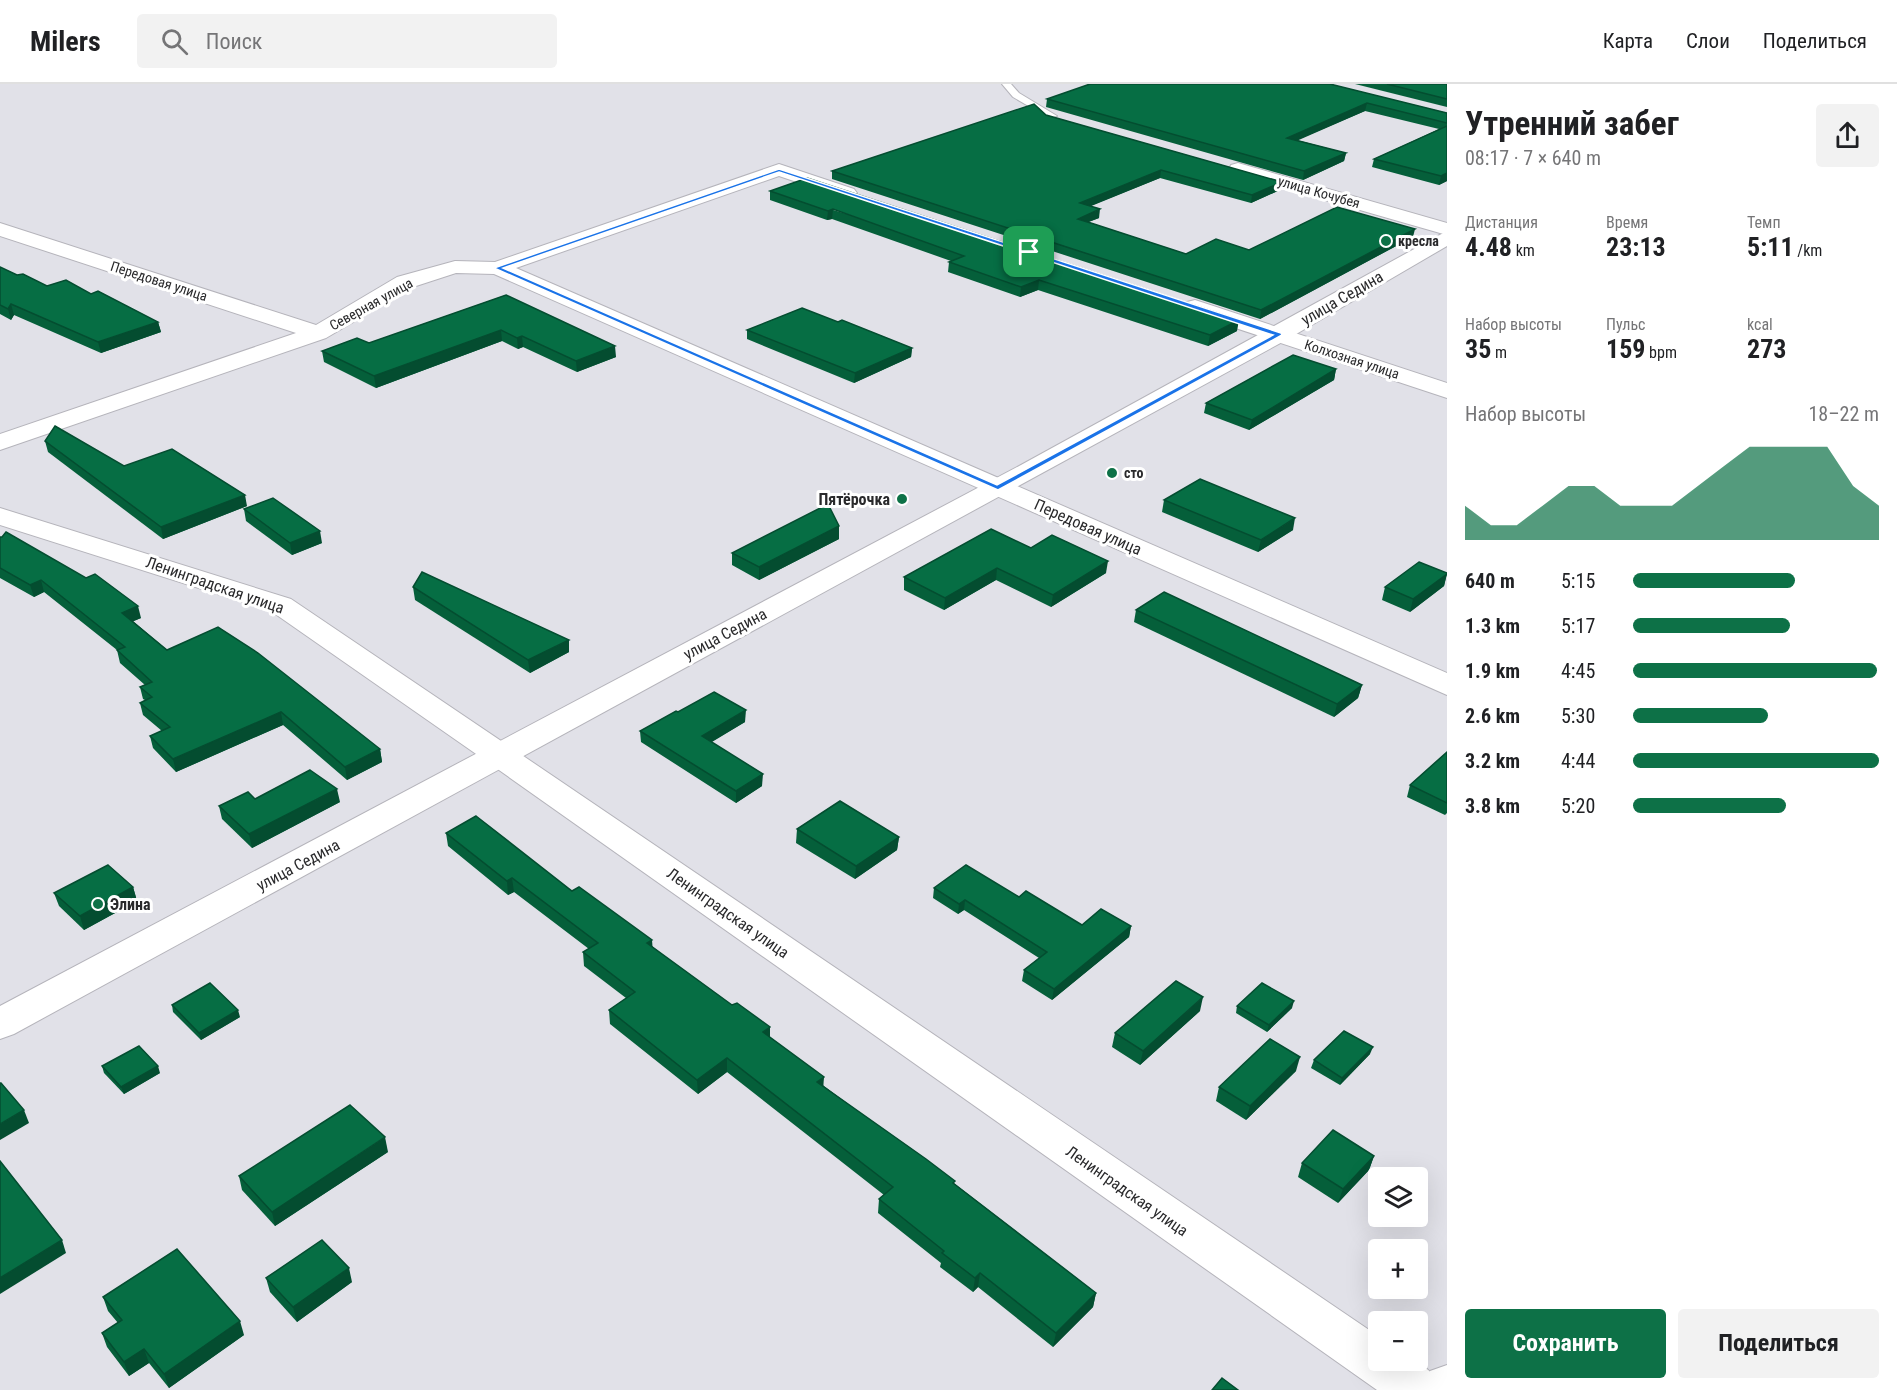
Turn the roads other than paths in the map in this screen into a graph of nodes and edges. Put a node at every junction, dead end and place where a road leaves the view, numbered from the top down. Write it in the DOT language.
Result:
graph roads {
  1 [pos="1006,84"];
  2 [pos="1052,117"];
  3 [pos="1075,123"];
  4 [pos="1221,165"];
  5 [pos="869,200"];
  6 [pos="0,229"];
  7 [pos="1447,229"];
  8 [pos="1447,237"];
  9 [pos="497,268"];
  10 [pos="1176,301"];
  11 [pos="318,333"];
  12 [pos="1278,335"];
  13 [pos="1447,391"];
  14 [pos="0,442"];
  15 [pos="998,488"];
  16 [pos="0,516"];
  17 [pos="1447,685"];
  18 [pos="501,756"];
  19 [pos="0,1024"];
  20 [pos="1417,1390"];
  1 -- 2 [label="lane"];
  2 -- 3 [label="street"];
  4 -- 7 [label="street, улица Кочубея"];
  5 -- 9 [label="street, Северная улица"];
  6 -- 11 [label="street, Передовая улица"];
  8 -- 12 [label="street, улица Седина"];
  9 -- 11 [label="street, Северная улица"];
  9 -- 15 [label="street, Передовая улица"];
  10 -- 12 [label="street, Колхозная улица"];
  11 -- 14 [label="street, Северная улица"];
  12 -- 13 [label="street, Колхозная улица"];
  12 -- 15 [label="street, улица Седина"];
  15 -- 17 [label="street, Передовая улица"];
  15 -- 18 [label="street, улица Седина"];
  16 -- 18 [label="street, Ленинградская улица"];
  18 -- 19 [label="street, улица Седина"];
  18 -- 20 [label="street, Ленинградская улица"];
}
